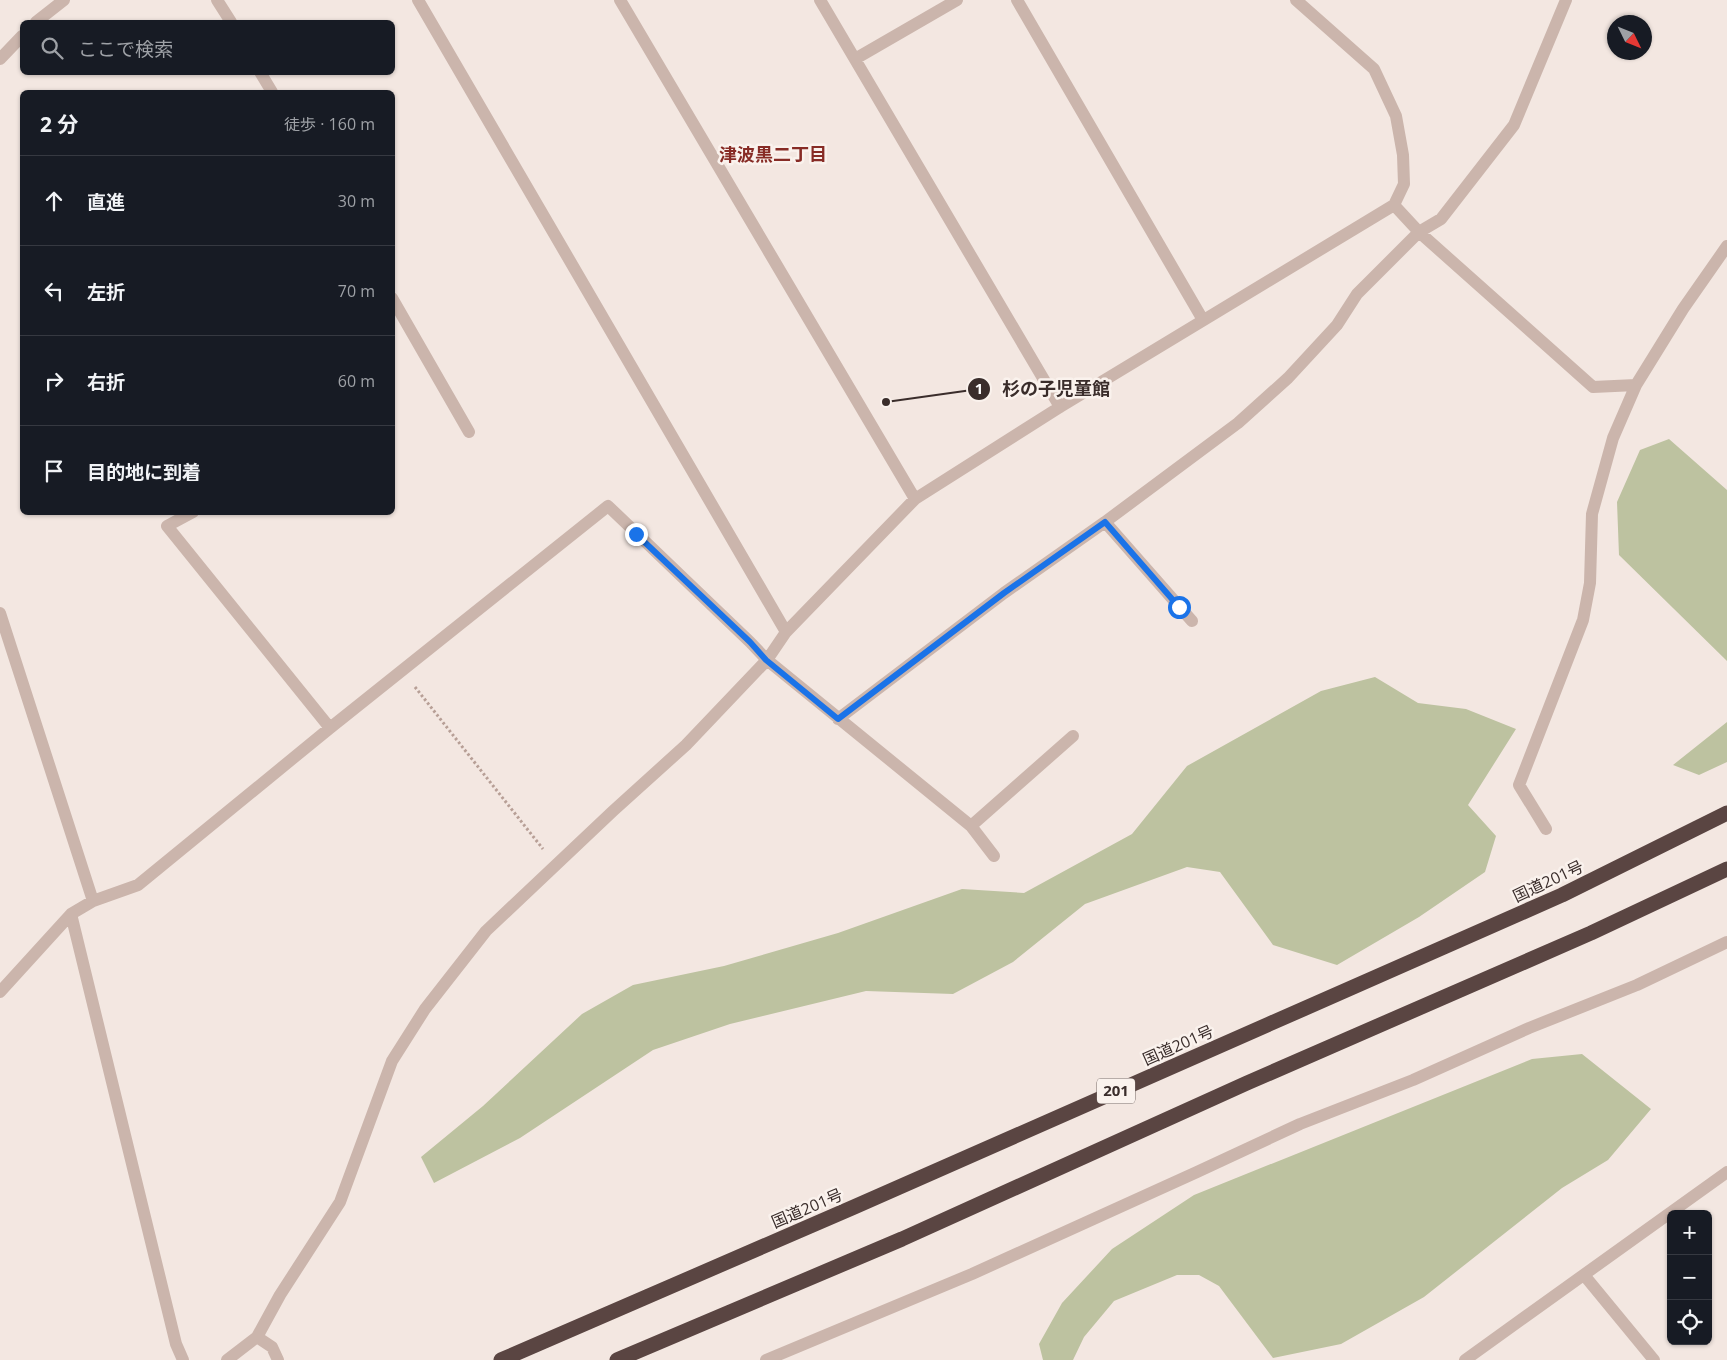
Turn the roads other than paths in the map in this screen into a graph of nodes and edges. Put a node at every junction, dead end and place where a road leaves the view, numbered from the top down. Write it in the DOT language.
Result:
graph roads {
  1 [pos="64,0"];
  2 [pos="217,0"];
  3 [pos="418,0"];
  4 [pos="620,0"];
  5 [pos="820,0"];
  6 [pos="957,0"];
  7 [pos="1017,0"];
  8 [pos="1296,0"];
  9 [pos="1566,0"];
  10 [pos="39,20"];
  11 [pos="230,20"];
  12 [pos="20,38"];
  13 [pos="0,59"];
  14 [pos="855,59"];
  15 [pos="262,75"];
  16 [pos="271,90"];
  17 [pos="1394,204"];
  18 [pos="1420,232"];
  19 [pos="1727,246"];
  20 [pos="395,303"];
  21 [pos="1203,320"];
  22 [pos="1636,385"];
  23 [pos="1060,406"];
  24 [pos="470,432"];
  25 [pos="915,499"];
  26 [pos="188,515"];
  27 [pos="1105,522"];
  28 [pos="0,613"];
  29 [pos="1192,621"];
  30 [pos="786,632"];
  31 [pos="766,660"];
  32 [pos="838,719"];
  33 [pos="330,728"];
  34 [pos="1073,736"];
  35 [pos="1727,813"];
  36 [pos="972,826"];
  37 [pos="1546,829"];
  38 [pos="994,856"];
  39 [pos="1727,869"];
  40 [pos="93,902"];
  41 [pos="71,914"];
  42 [pos="1727,942"];
  43 [pos="0,992"];
  44 [pos="1727,1172"];
  45 [pos="1584,1275"];
  46 [pos="257,1337"];
  47 [pos="183,1360"];
  48 [pos="227,1360"];
  49 [pos="278,1360"];
  50 [pos="501,1360"];
  51 [pos="617,1360"];
  52 [pos="766,1360"];
  53 [pos="1465,1360"];
  54 [pos="1654,1360"];
  1 -- 10 [label="street"];
  2 -- 11 [label="street"];
  3 -- 30 [label="street"];
  4 -- 25 [label="street"];
  5 -- 14 [label="street"];
  6 -- 14 [label="street"];
  7 -- 21 [label="street"];
  8 -- 17 [label="street"];
  9 -- 18 [label="street"];
  12 -- 13 [label="street"];
  14 -- 23 [label="street"];
  15 -- 16 [label="street"];
  17 -- 18 [label="street"];
  17 -- 21 [label="street"];
  18 -- 22 [label="street"];
  18 -- 27 [label="street"];
  19 -- 22 [label="street"];
  20 -- 24 [label="street"];
  21 -- 23 [label="street"];
  22 -- 37 [label="street"];
  23 -- 25 [label="street"];
  25 -- 30 [label="street"];
  26 -- 33 [label="street"];
  27 -- 29 [label="street"];
  27 -- 32 [label="street"];
  28 -- 40 [label="street"];
  30 -- 31 [label="street"];
  31 -- 32 [label="street"];
  31 -- 33 [label="street"];
  31 -- 46 [label="street"];
  32 -- 36 [label="street"];
  33 -- 40 [label="street"];
  34 -- 36 [label="street"];
  35 -- 50 [label="highway, 国道201号 / 201"];
  36 -- 38 [label="street"];
  39 -- 51 [label="highway"];
  40 -- 41 [label="street"];
  41 -- 43 [label="street"];
  41 -- 47 [label="street"];
  42 -- 52 [label="street"];
  44 -- 45 [label="street"];
  45 -- 53 [label="street"];
  45 -- 54 [label="street"];
  46 -- 48 [label="street"];
  46 -- 49 [label="street"];
}
